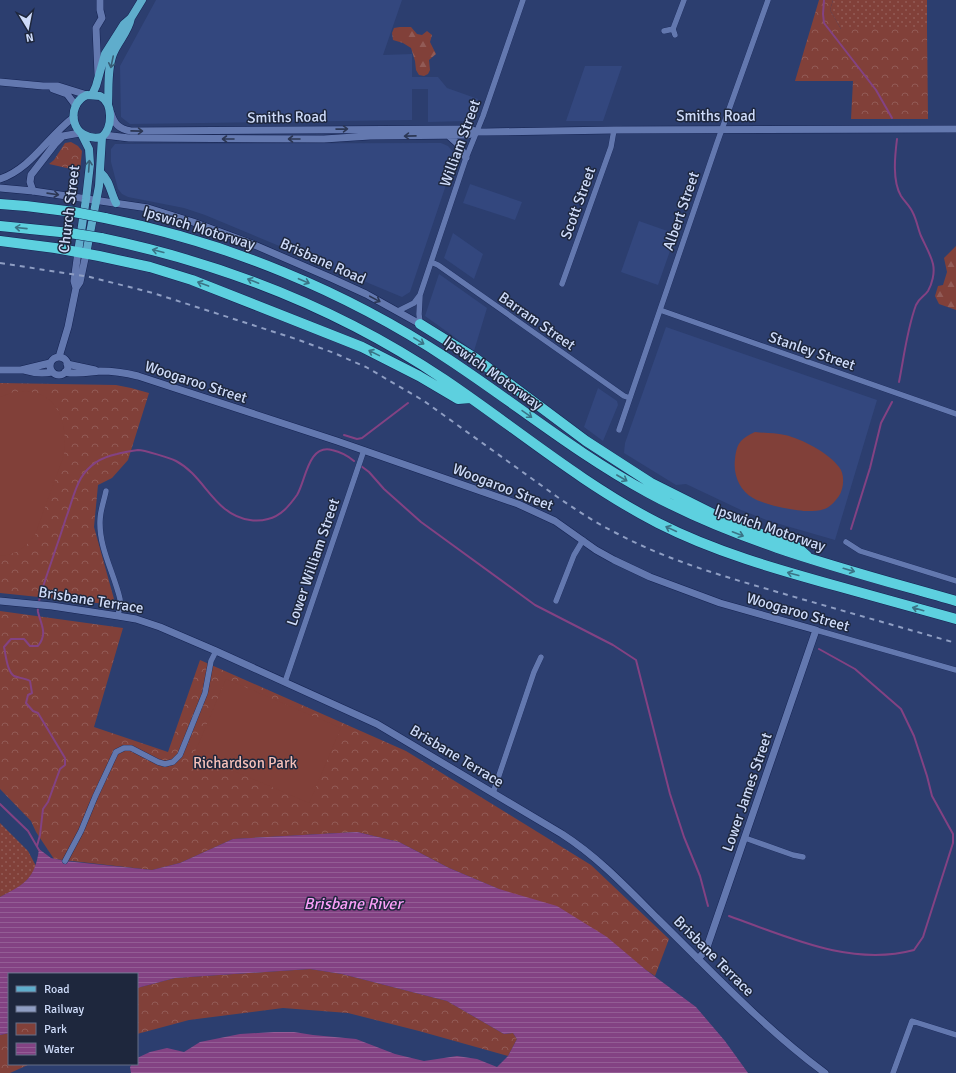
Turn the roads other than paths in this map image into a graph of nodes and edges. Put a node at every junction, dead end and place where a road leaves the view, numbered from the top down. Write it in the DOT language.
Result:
graph roads {
  1 [pos="100,0"];
  2 [pos="142,0"];
  3 [pos="523,0"];
  4 [pos="683,0"];
  5 [pos="768,0"];
  6 [pos="131,18"];
  7 [pos="673,29"];
  8 [pos="664,31"];
  9 [pos="675,35"];
  10 [pos="99,77"];
  11 [pos="0,82"];
  12 [pos="43,86"];
  13 [pos="90,95"];
  14 [pos="76,106"];
  15 [pos="109,107"];
  16 [pos="74,117"];
  17 [pos="722,129"];
  18 [pos="956,129"];
  19 [pos="614,130"];
  20 [pos="477,132"];
  21 [pos="81,134"];
  22 [pos="103,136"];
  23 [pos="449,136"];
  24 [pos="466,158"];
  25 [pos="101,173"];
  26 [pos="0,179"];
  27 [pos="0,188"];
  28 [pos="33,191"];
  29 [pos="86,199"];
  30 [pos="96,200"];
  31 [pos="116,203"];
  32 [pos="0,204"];
  33 [pos="0,226"];
  34 [pos="0,241"];
  35 [pos="82,253"];
  36 [pos="431,262"];
  37 [pos="562,284"];
  38 [pos="420,295"];
  39 [pos="660,310"];
  40 [pos="398,311"];
  41 [pos="420,324"];
  42 [pos="59,357"];
  43 [pos="50,363"];
  44 [pos="67,364"];
  45 [pos="0,370"];
  46 [pos="21,370"];
  47 [pos="99,371"];
  48 [pos="52,372"];
  49 [pos="65,372"];
  50 [pos="471,398"];
  51 [pos="630,398"];
  52 [pos="956,414"];
  53 [pos="619,430"];
  54 [pos="364,450"];
  55 [pos="106,491"];
  56 [pos="583,540"];
  57 [pos="846,542"];
  58 [pos="812,560"];
  59 [pos="956,581"];
  60 [pos="0,601"];
  61 [pos="556,601"];
  62 [pos="956,601"];
  63 [pos="118,616"];
  64 [pos="956,619"];
  65 [pos="816,630"];
  66 [pos="216,651"];
  67 [pos="541,657"];
  68 [pos="956,670"];
  69 [pos="285,682"];
  70 [pos="493,793"];
  71 [pos="745,838"];
  72 [pos="803,857"];
  73 [pos="65,862"];
  74 [pos="698,959"];
  75 [pos="956,1035"];
  76 [pos="825,1073"];
  77 [pos="893,1073"];
  1 -- 10 [label="street"];
  2 -- 6 [label="main road"];
  3 -- 20 [label="street, William Street"];
  4 -- 7 [label="street"];
  5 -- 17 [label="street, Albert Street"];
  6 -- 10 [label="main road"];
  6 -- 15 [label="main road, one-way"];
  7 -- 8 [label="street"];
  7 -- 9 [label="street"];
  10 -- 13 [label="main road"];
  11 -- 12 [label="street"];
  12 -- 13 [label="street"];
  12 -- 14 [label="street"];
  13 -- 14 [label="main road"];
  13 -- 15 [label="main road"];
  14 -- 16 [label="main road"];
  15 -- 20 [label="street, Smiths Road, one-way"];
  15 -- 22 [label="main road"];
  16 -- 21 [label="main road"];
  16 -- 26 [label="street"];
  17 -- 18 [label="street, Smiths Road"];
  17 -- 19 [label="street, Smiths Road"];
  17 -- 39 [label="street, Albert Street"];
  19 -- 20 [label="street, Smiths Road"];
  19 -- 37 [label="street, Scott Street"];
  20 -- 23 [label="street, Smiths Road"];
  20 -- 24 [label="street, William Street"];
  21 -- 22 [label="main road"];
  21 -- 28 [label="street"];
  29 -- 21 [label="main road, Church Street, one-way"];
  23 -- 22 [label="street, Smiths Road, one-way"];
  22 -- 25 [label="main road, Church Street"];
  23 -- 24 [label="street"];
  24 -- 36 [label="street, William Street"];
  25 -- 30 [label="main road, Church Street"];
  25 -- 31 [label="main road"];
  27 -- 28 [label="street, Brisbane Road"];
  28 -- 29 [label="street, Brisbane Road, one-way"];
  29 -- 30 [label="street, Brisbane Road"];
  29 -- 35 [label="main road, Church Street"];
  30 -- 31 [label="street, Brisbane Road"];
  30 -- 35 [label="main road, Church Street"];
  31 -- 40 [label="street, Brisbane Road, one-way"];
  32 -- 58 [label="highway, Ipswich Motorway, one-way, bridge"];
  50 -- 33 [label="highway, one-way, bridge"];
  34 -- 35 [label="highway"];
  35 -- 42 [label="street, Church Street"];
  50 -- 35 [label="highway, one-way"];
  36 -- 38 [label="street, William Street"];
  36 -- 51 [label="street, Barram Street"];
  38 -- 40 [label="street"];
  38 -- 41 [label="street, William Street"];
  39 -- 51 [label="street, Albert Street"];
  39 -- 52 [label="street, Stanley Street"];
  40 -- 41 [label="street, Brisbane Road"];
  41 -- 58 [label="highway"];
  42 -- 43 [label="street"];
  42 -- 44 [label="street"];
  43 -- 46 [label="street"];
  43 -- 48 [label="street"];
  44 -- 47 [label="street, Woogaroo Street"];
  44 -- 49 [label="street"];
  45 -- 46 [label="street"];
  46 -- 48 [label="street"];
  47 -- 49 [label="street, Woogaroo Street"];
  47 -- 54 [label="street, Woogaroo Street"];
  48 -- 49 [label="street"];
  64 -- 50 [label="highway, one-way"];
  51 -- 53 [label="street, Albert Street"];
  54 -- 56 [label="street, Woogaroo Street"];
  54 -- 69 [label="street, Lower William Street"];
  55 -- 63 [label="street"];
  56 -- 61 [label="street"];
  56 -- 65 [label="street, Woogaroo Street"];
  57 -- 59 [label="street"];
  58 -- 62 [label="highway, Ipswich Motorway, one-way"];
  60 -- 63 [label="street, Brisbane Terrace"];
  63 -- 66 [label="street, Brisbane Terrace"];
  65 -- 68 [label="street, Woogaroo Street"];
  65 -- 71 [label="street, Lower James Street"];
  66 -- 69 [label="street, Brisbane Terrace"];
  66 -- 73 [label="street"];
  67 -- 70 [label="street"];
  69 -- 70 [label="street, Brisbane Terrace"];
  70 -- 74 [label="street, Brisbane Terrace"];
  71 -- 72 [label="street"];
  71 -- 74 [label="street, Lower James Street"];
  74 -- 76 [label="street, Brisbane Terrace"];
  75 -- 77 [label="street"];
}
